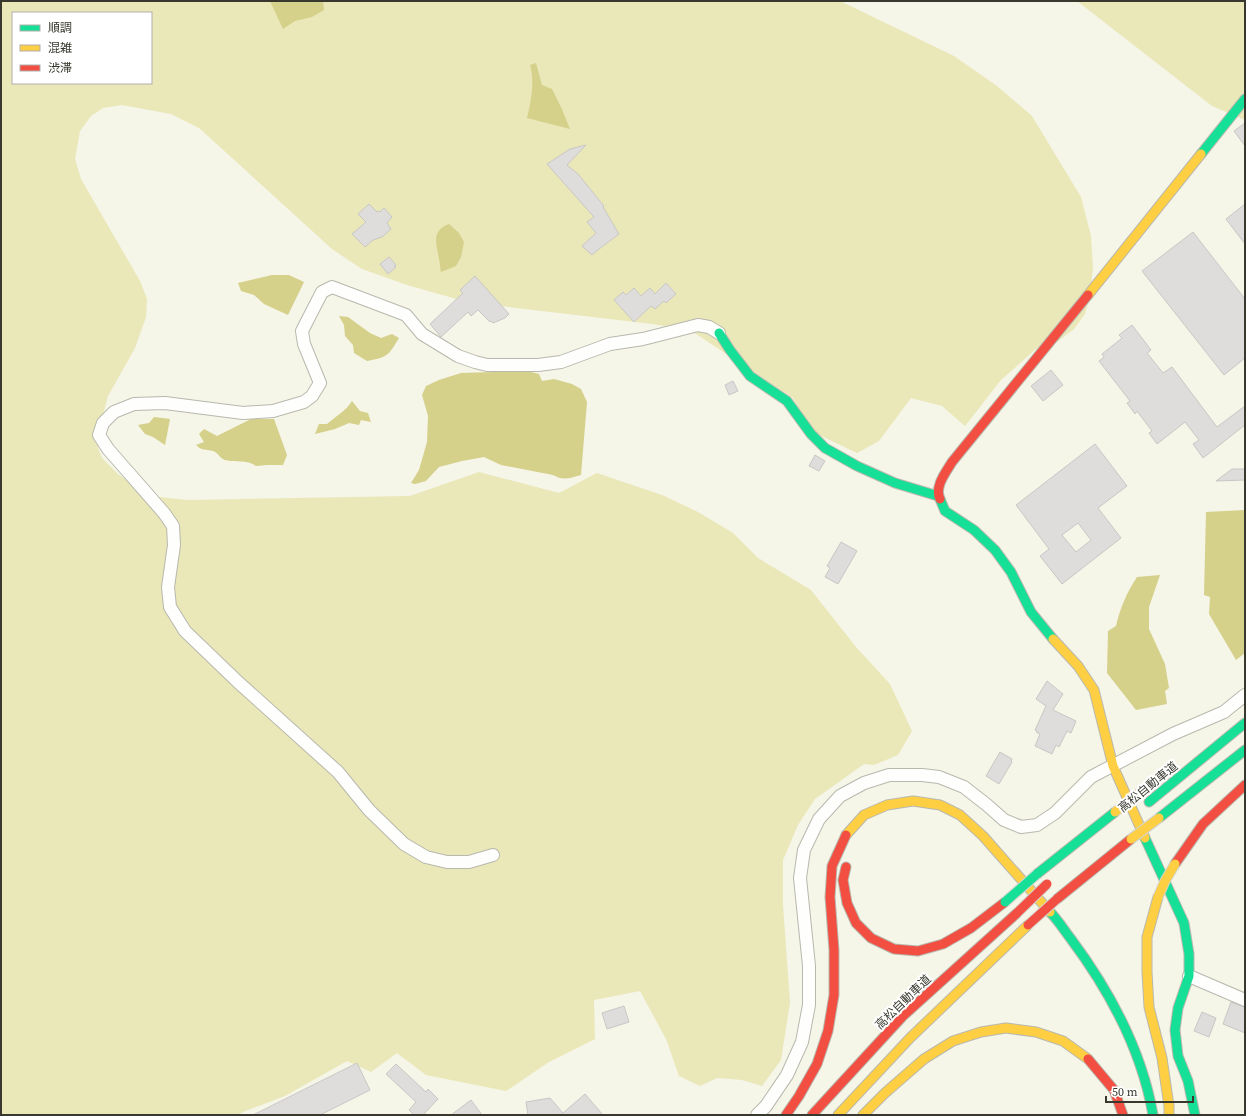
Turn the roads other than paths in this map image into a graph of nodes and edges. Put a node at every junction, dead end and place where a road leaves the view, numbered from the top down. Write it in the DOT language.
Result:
graph roads {
  1 [pos="1245,99"];
  2 [pos="719,333"];
  3 [pos="938,496"];
  4 [pos="1245,695"];
  5 [pos="1244,724"];
  6 [pos="1245,750"];
  7 [pos="1113,766"];
  8 [pos="1177,768"];
  9 [pos="1245,785"];
  10 [pos="1147,787"];
  11 [pos="1128,819"];
  12 [pos="493,855"];
  13 [pos="847,860"];
  14 [pos="1050,881"];
  15 [pos="1010,882"];
  16 [pos="1044,923"];
  17 [pos="1189,976"];
  18 [pos="1245,1000"];
  19 [pos="757,1115"];
  20 [pos="786,1115"];
  21 [pos="812,1115"];
  22 [pos="838,1115"];
  23 [pos="863,1115"];
  24 [pos="1123,1115"];
  25 [pos="1153,1115"];
  26 [pos="1169,1115"];
  27 [pos="1195,1115"];
  1 -- 3 [label="main road"];
  2 -- 3 [label="main road"];
  2 -- 12 [label="street"];
  3 -- 7 [label="main road"];
  4 -- 7 [label="street"];
  5 -- 8 [label="main road"];
  5 -- 11 [label="main road, 高松自動車道"];
  6 -- 22 [label="main road, bridge"];
  7 -- 17 [label="main road"];
  7 -- 19 [label="street"];
  9 -- 26 [label="main road, bridge"];
  10 -- 13 [label="main road, bridge"];
  14 -- 21 [label="main road, 高松自動車道, bridge"];
  15 -- 16 [label="main road"];
  17 -- 18 [label="street"];
  17 -- 27 [label="main road"];
  20 -- 25 [label="main road"];
  23 -- 24 [label="main road"];
}
